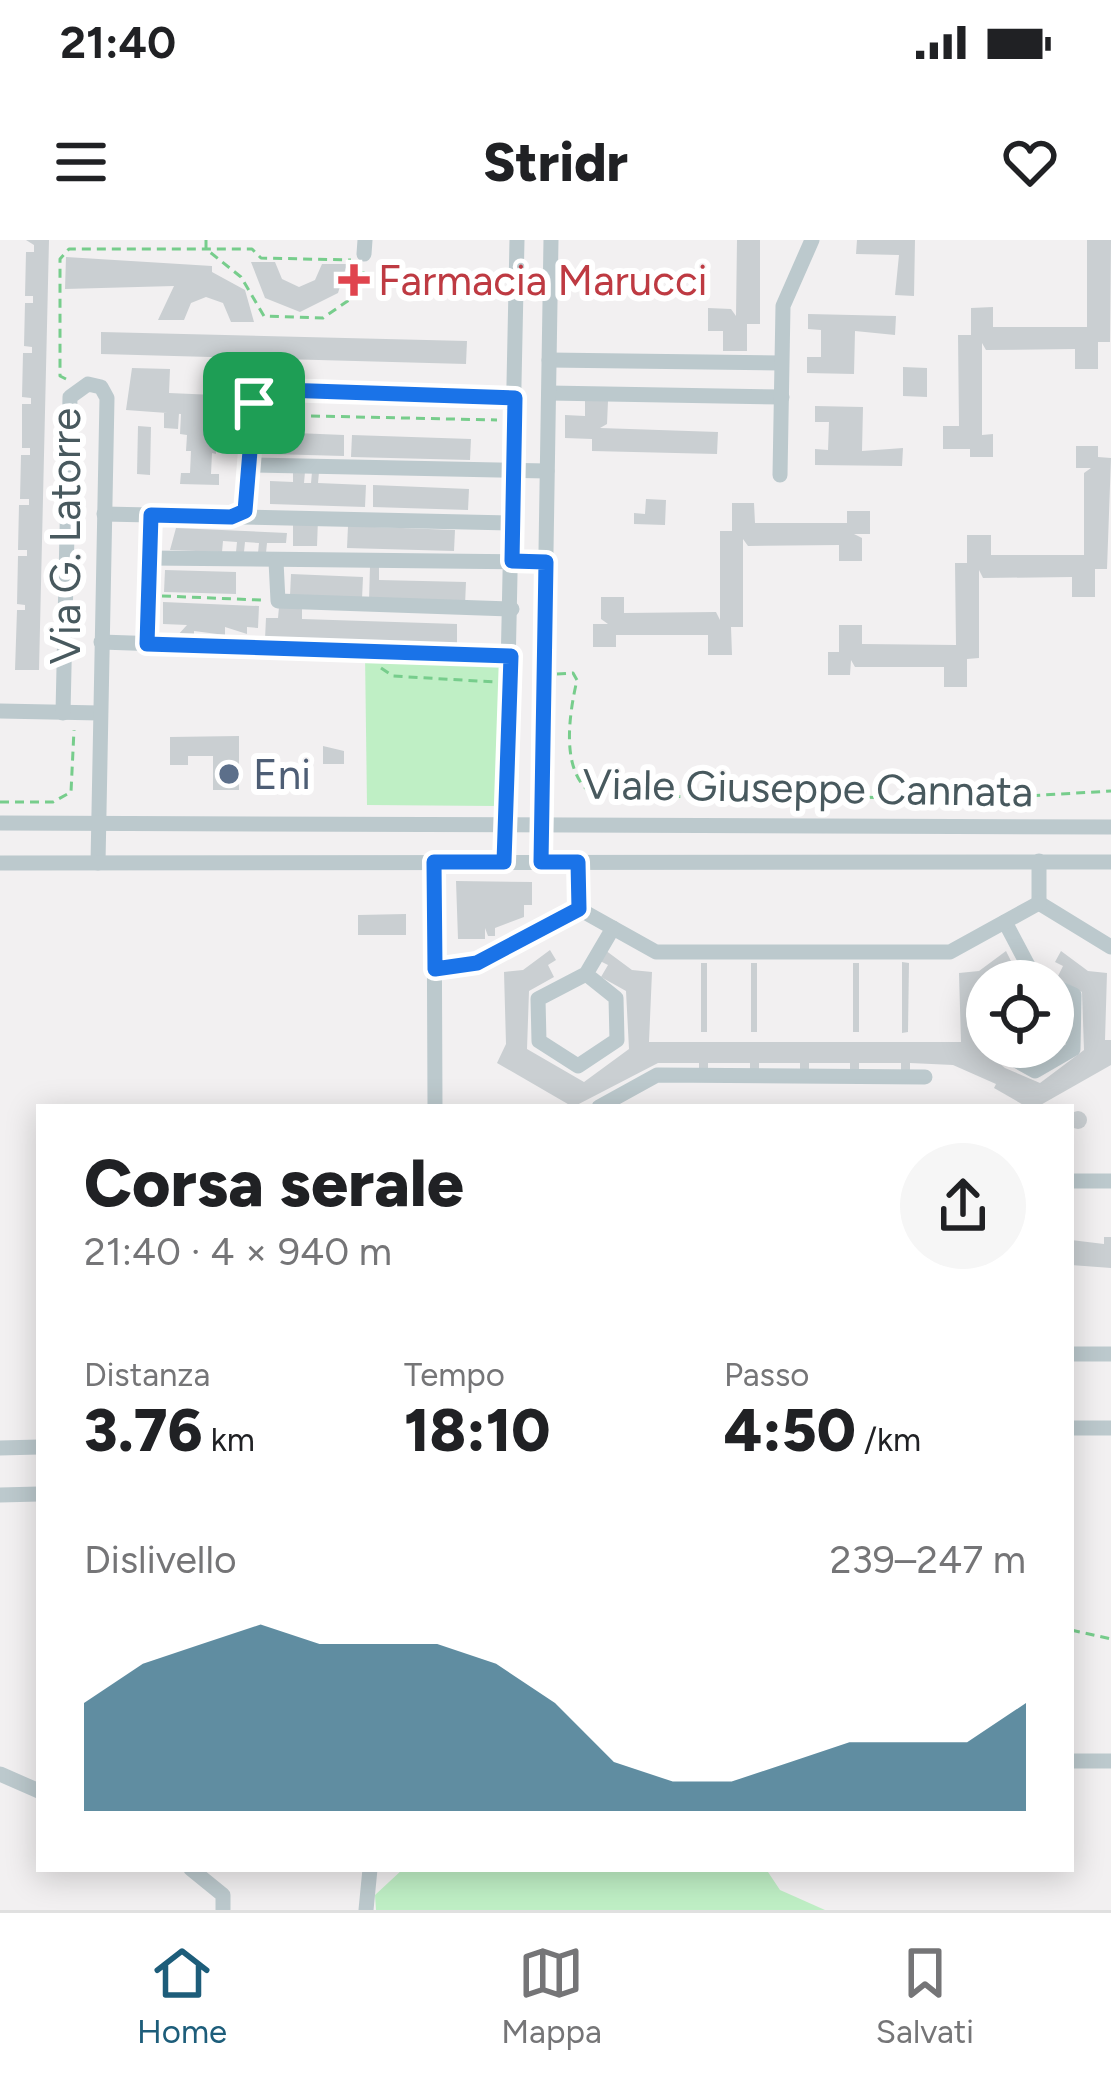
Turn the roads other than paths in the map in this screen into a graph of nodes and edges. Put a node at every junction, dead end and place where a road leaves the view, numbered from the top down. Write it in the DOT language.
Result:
graph roads {
  1 [pos="517,240"];
  2 [pos="551,240"];
  3 [pos="812,240"];
  4 [pos="549,359"];
  5 [pos="781,364"];
  6 [pos="549,393"];
  7 [pos="782,397"];
  8 [pos="515,398"];
  9 [pos="249,464"];
  10 [pos="514,471"];
  11 [pos="548,471"];
  12 [pos="779,475"];
  13 [pos="104,514"];
  14 [pos="151,515"];
  15 [pos="231,517"];
  16 [pos="513,523"];
  17 [pos="149,558"];
  18 [pos="277,561"];
  19 [pos="512,561"];
  20 [pos="546,562"];
  21 [pos="512,609"];
  22 [pos="101,642"];
  23 [pos="147,644"];
  24 [pos="511,656"];
  25 [pos="0,711"];
  26 [pos="70,713"];
  27 [pos="100,713"];
  28 [pos="504,821"];
  29 [pos="541,822"];
  30 [pos="0,823"];
  31 [pos="97,823"];
  32 [pos="1111,826"];
  33 [pos="1039,861"];
  34 [pos="0,862"];
  35 [pos="98,862"];
  36 [pos="434,862"];
  37 [pos="504,862"];
  38 [pos="541,862"];
  39 [pos="578,862"];
  40 [pos="1111,862"];
  41 [pos="1039,903"];
  42 [pos="579,909"];
  43 [pos="1004,922"];
  44 [pos="613,928"];
  45 [pos="1111,947"];
  46 [pos="1027,960"];
  47 [pos="435,969"];
  48 [pos="586,974"];
  49 [pos="925,1077"];
  50 [pos="435,1104"];
  51 [pos="604,1104"];
  52 [pos="1074,1181"];
  53 [pos="1111,1181"];
  54 [pos="1074,1354"];
  55 [pos="1111,1354"];
  56 [pos="1074,1428"];
  57 [pos="1111,1428"];
  58 [pos="0,1448"];
  59 [pos="36,1448"];
  60 [pos="36,1494"];
  61 [pos="0,1495"];
  62 [pos="1074,1760"];
  63 [pos="1111,1761"];
  64 [pos="0,1774"];
  65 [pos="36,1790"];
  66 [pos="195,1872"];
  67 [pos="366,1872"];
  68 [pos="223,1910"];
  69 [pos="366,1910"];
  1 -- 8 [label="street"];
  2 -- 4 [label="street"];
  3 -- 5 [label="street"];
  4 -- 5 [label="street"];
  4 -- 6 [label="street"];
  5 -- 7 [label="street"];
  6 -- 7 [label="street"];
  6 -- 11 [label="street"];
  7 -- 12 [label="street"];
  8 -- 9 [label="street"];
  8 -- 10 [label="street"];
  9 -- 10 [label="street"];
  9 -- 15 [label="street"];
  10 -- 11 [label="street"];
  10 -- 16 [label="street"];
  11 -- 20 [label="street"];
  13 -- 14 [label="street"];
  13 -- 22 [label="street, Via G. Latorre"];
  13 -- 26 [label="street, Via G. Latorre"];
  14 -- 15 [label="street"];
  14 -- 17 [label="street"];
  15 -- 16 [label="street"];
  16 -- 19 [label="street"];
  17 -- 18 [label="street"];
  17 -- 23 [label="street"];
  18 -- 19 [label="street"];
  18 -- 21 [label="street"];
  19 -- 20 [label="street"];
  19 -- 21 [label="street"];
  20 -- 29 [label="street"];
  21 -- 24 [label="street"];
  22 -- 23 [label="street"];
  22 -- 27 [label="street, Via G. Latorre"];
  23 -- 24 [label="street"];
  24 -- 28 [label="street"];
  25 -- 26 [label="street"];
  26 -- 27 [label="street"];
  27 -- 31 [label="street, Via G. Latorre"];
  28 -- 29 [label="street, Viale Giuseppe Cannata"];
  28 -- 31 [label="street, Viale Giuseppe Cannata"];
  28 -- 37 [label="street"];
  29 -- 32 [label="street, Viale Giuseppe Cannata"];
  29 -- 38 [label="street"];
  30 -- 31 [label="street, Viale Giuseppe Cannata"];
  31 -- 35 [label="street, Via G. Latorre"];
  33 -- 39 [label="street, Viale Giuseppe Cannata"];
  33 -- 40 [label="street, Viale Giuseppe Cannata"];
  33 -- 41 [label="street"];
  34 -- 35 [label="street, Viale Giuseppe Cannata"];
  35 -- 36 [label="street, Viale Giuseppe Cannata"];
  36 -- 37 [label="street, Viale Giuseppe Cannata"];
  36 -- 47 [label="street"];
  37 -- 38 [label="street, Viale Giuseppe Cannata"];
  38 -- 39 [label="street, Viale Giuseppe Cannata"];
  39 -- 42 [label="street"];
  41 -- 43 [label="street"];
  41 -- 45 [label="street"];
  42 -- 44 [label="street"];
  42 -- 47 [label="street"];
  43 -- 44 [label="street"];
  43 -- 46 [label="street"];
  44 -- 48 [label="street"];
  47 -- 50 [label="street"];
  48 -- 48 [label="street"];
  49 -- 51 [label="street"];
  52 -- 53 [label="street"];
  54 -- 55 [label="street"];
  56 -- 57 [label="street"];
  58 -- 59 [label="street"];
  60 -- 61 [label="street"];
  62 -- 63 [label="street"];
  64 -- 65 [label="street"];
  66 -- 68 [label="street"];
  67 -- 69 [label="street"];
}
